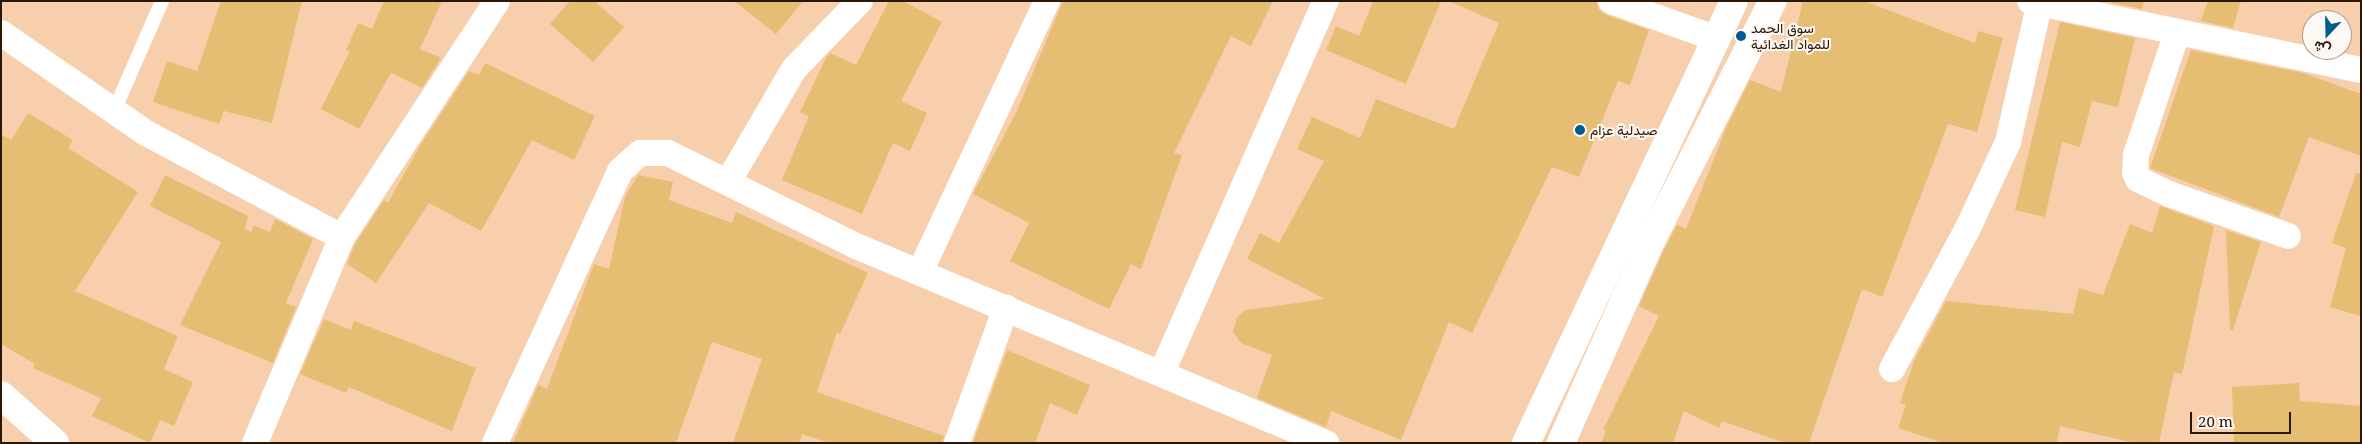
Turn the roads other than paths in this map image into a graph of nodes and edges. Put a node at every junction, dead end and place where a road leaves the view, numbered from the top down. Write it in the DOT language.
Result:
graph roads {
  1 [pos="162,1"];
  2 [pos="497,1"];
  3 [pos="860,1"];
  4 [pos="1047,1"];
  5 [pos="1326,1"];
  6 [pos="1611,1"];
  7 [pos="1734,1"];
  8 [pos="1772,1"];
  9 [pos="2036,2"];
  10 [pos="2177,32"];
  11 [pos="1,33"];
  12 [pos="1716,39"];
  13 [pos="2361,70"];
  14 [pos="114,111"];
  15 [pos="728,182"];
  16 [pos="2288,236"];
  17 [pos="342,237"];
  18 [pos="920,272"];
  19 [pos="1006,308"];
  20 [pos="1892,369"];
  21 [pos="1162,372"];
  22 [pos="1,395"];
  23 [pos="55,443"];
  24 [pos="255,443"];
  25 [pos="495,443"];
  26 [pos="957,443"];
  27 [pos="1326,443"];
  28 [pos="1526,443"];
  29 [pos="1561,443"];
  1 -- 14 [label="lane"];
  2 -- 17 [label="street"];
  3 -- 15 [label="street"];
  4 -- 18 [label="street"];
  5 -- 21 [label="street"];
  6 -- 12 [label="street"];
  7 -- 12 [label="main road"];
  8 -- 29 [label="main road"];
  9 -- 10 [label="street"];
  9 -- 20 [label="street"];
  10 -- 13 [label="street"];
  10 -- 16 [label="street"];
  11 -- 14 [label="street"];
  12 -- 28 [label="main road"];
  14 -- 17 [label="street"];
  15 -- 18 [label="street"];
  15 -- 25 [label="street"];
  17 -- 24 [label="street"];
  18 -- 19 [label="street"];
  19 -- 21 [label="street"];
  19 -- 26 [label="street"];
  21 -- 27 [label="street"];
  22 -- 23 [label="main road"];
}
